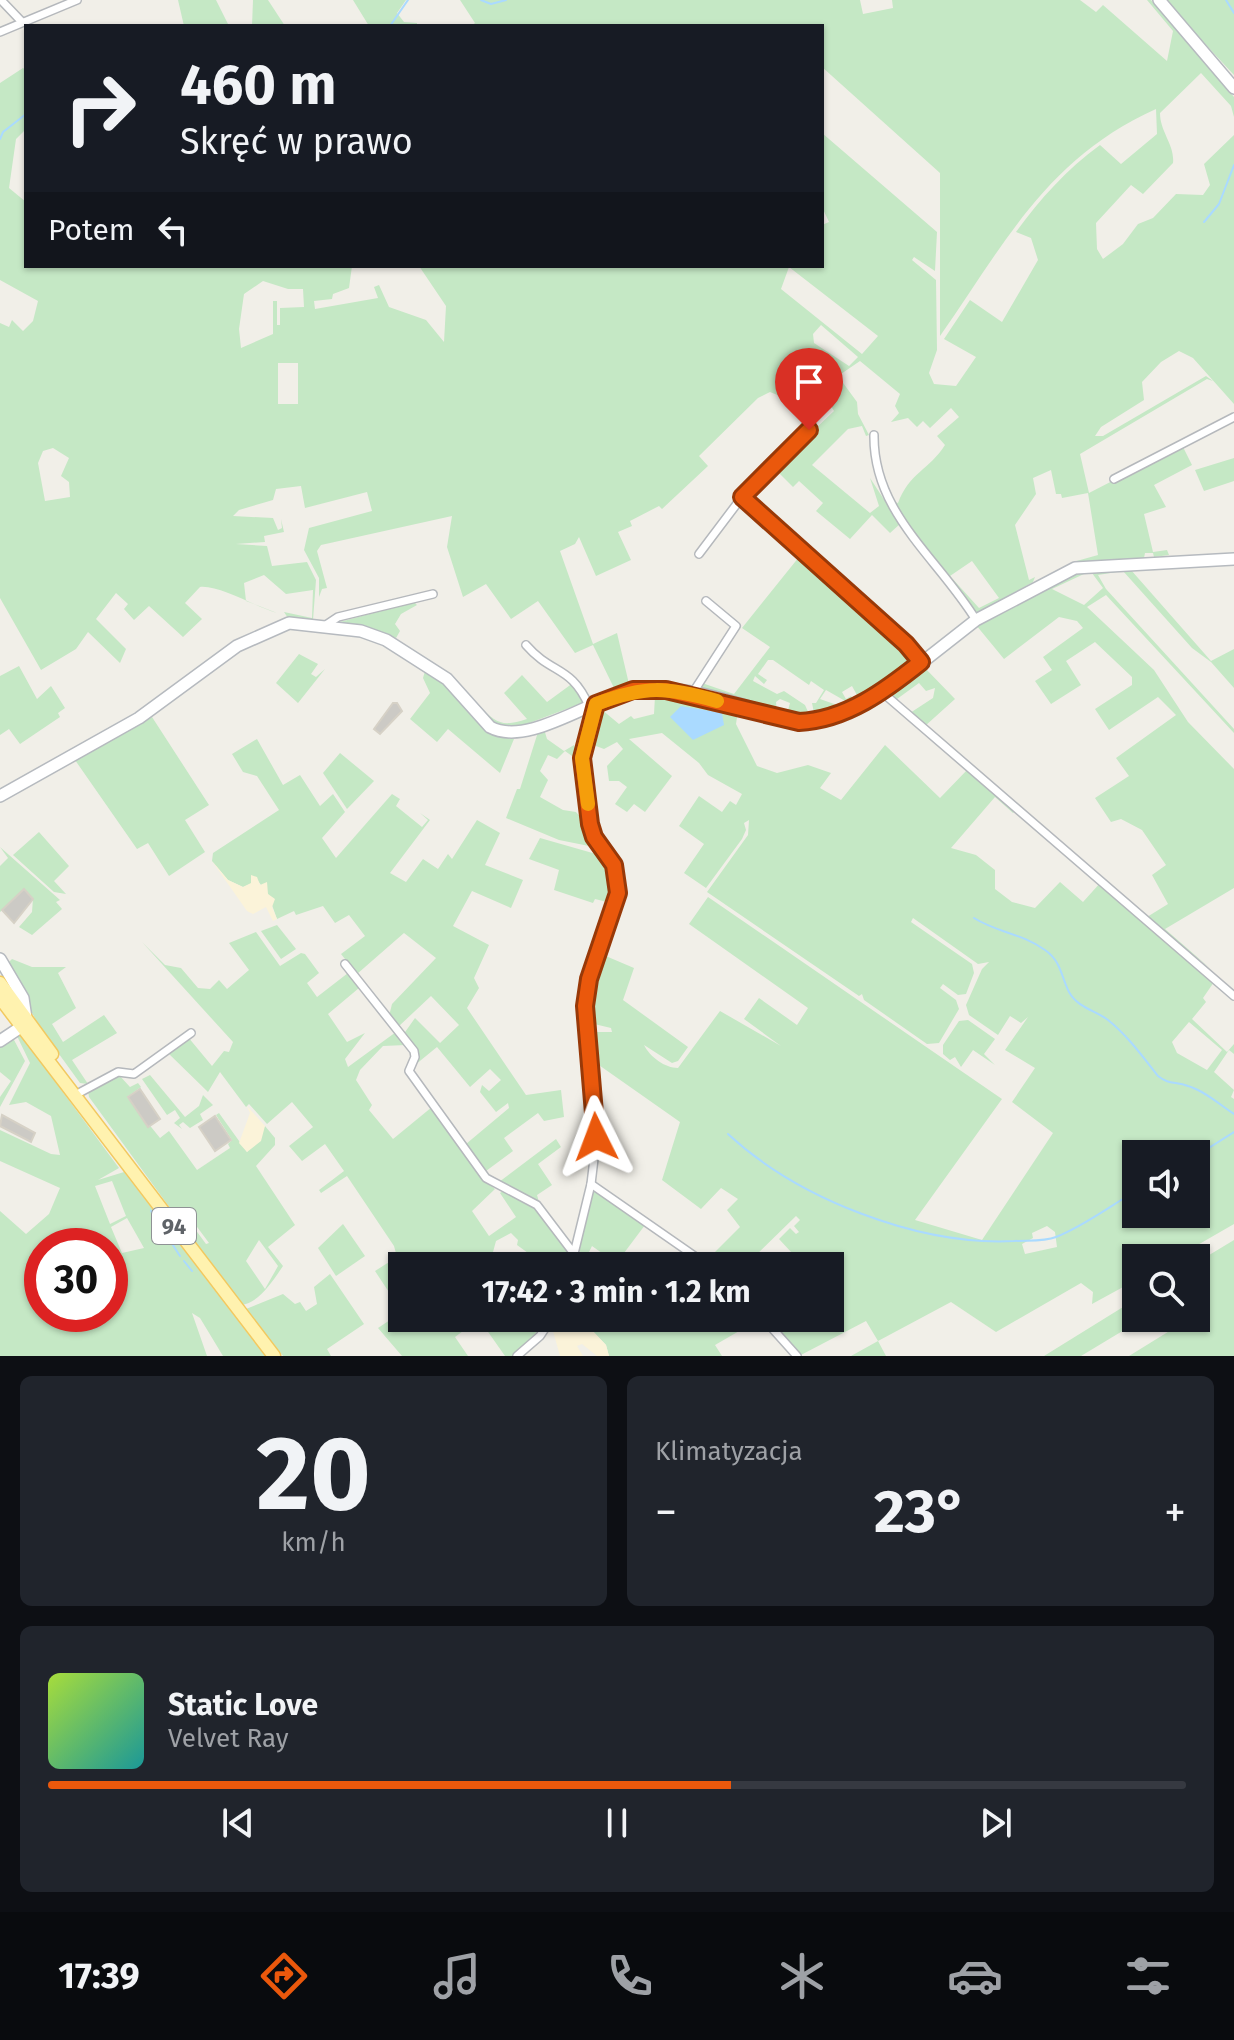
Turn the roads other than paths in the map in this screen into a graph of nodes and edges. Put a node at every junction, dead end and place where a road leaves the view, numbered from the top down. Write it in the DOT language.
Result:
graph roads {
  1 [pos="1,0"];
  2 [pos="77,0"];
  3 [pos="1159,0"];
  4 [pos="22,22"];
  5 [pos="0,32"];
  6 [pos="1234,88"];
  7 [pos="1234,417"];
  8 [pos="809,430"];
  9 [pos="874,435"];
  10 [pos="1114,479"];
  11 [pos="742,497"];
  12 [pos="699,554"];
  13 [pos="1234,559"];
  14 [pos="433,594"];
  15 [pos="706,601"];
  16 [pos="976,620"];
  17 [pos="326,625"];
  18 [pos="526,645"];
  19 [pos="921,662"];
  20 [pos="883,693"];
  21 [pos="692,694"];
  22 [pos="592,705"];
  23 [pos="0,796"];
  24 [pos="0,959"];
  25 [pos="345,964"];
  26 [pos="0,983"];
  27 [pos="1234,996"];
  28 [pos="0,998"];
  29 [pos="24,1022"];
  30 [pos="191,1033"];
  31 [pos="0,1041"];
  32 [pos="77,1094"];
  33 [pos="591,1184"];
  34 [pos="573,1252"];
  35 [pos="576,1252"];
  36 [pos="689,1252"];
  37 [pos="543,1332"];
  38 [pos="776,1332"];
  39 [pos="274,1356"];
  40 [pos="517,1356"];
  41 [pos="797,1356"];
  1 -- 4 [label="street"];
  2 -- 4 [label="street"];
  3 -- 6 [label="street"];
  4 -- 5 [label="street"];
  7 -- 10 [label="street"];
  8 -- 11 [label="street"];
  9 -- 16 [label="street"];
  11 -- 12 [label="street"];
  11 -- 19 [label="street"];
  13 -- 16 [label="street"];
  14 -- 17 [label="street"];
  15 -- 21 [label="street"];
  16 -- 19 [label="street"];
  17 -- 22 [label="street"];
  17 -- 23 [label="street"];
  18 -- 22 [label="street"];
  19 -- 20 [label="street"];
  20 -- 21 [label="street"];
  20 -- 27 [label="street"];
  21 -- 22 [label="street"];
  22 -- 33 [label="street"];
  24 -- 29 [label="street"];
  25 -- 34 [label="street"];
  26 -- 29 [label="main road, 94"];
  28 -- 29 [label="main road, 94"];
  29 -- 31 [label="street"];
  29 -- 32 [label="main road, 94"];
  30 -- 32 [label="street"];
  32 -- 39 [label="main road, 94"];
  33 -- 35 [label="street"];
  33 -- 36 [label="street"];
  37 -- 40 [label="street"];
  38 -- 41 [label="street"];
}
